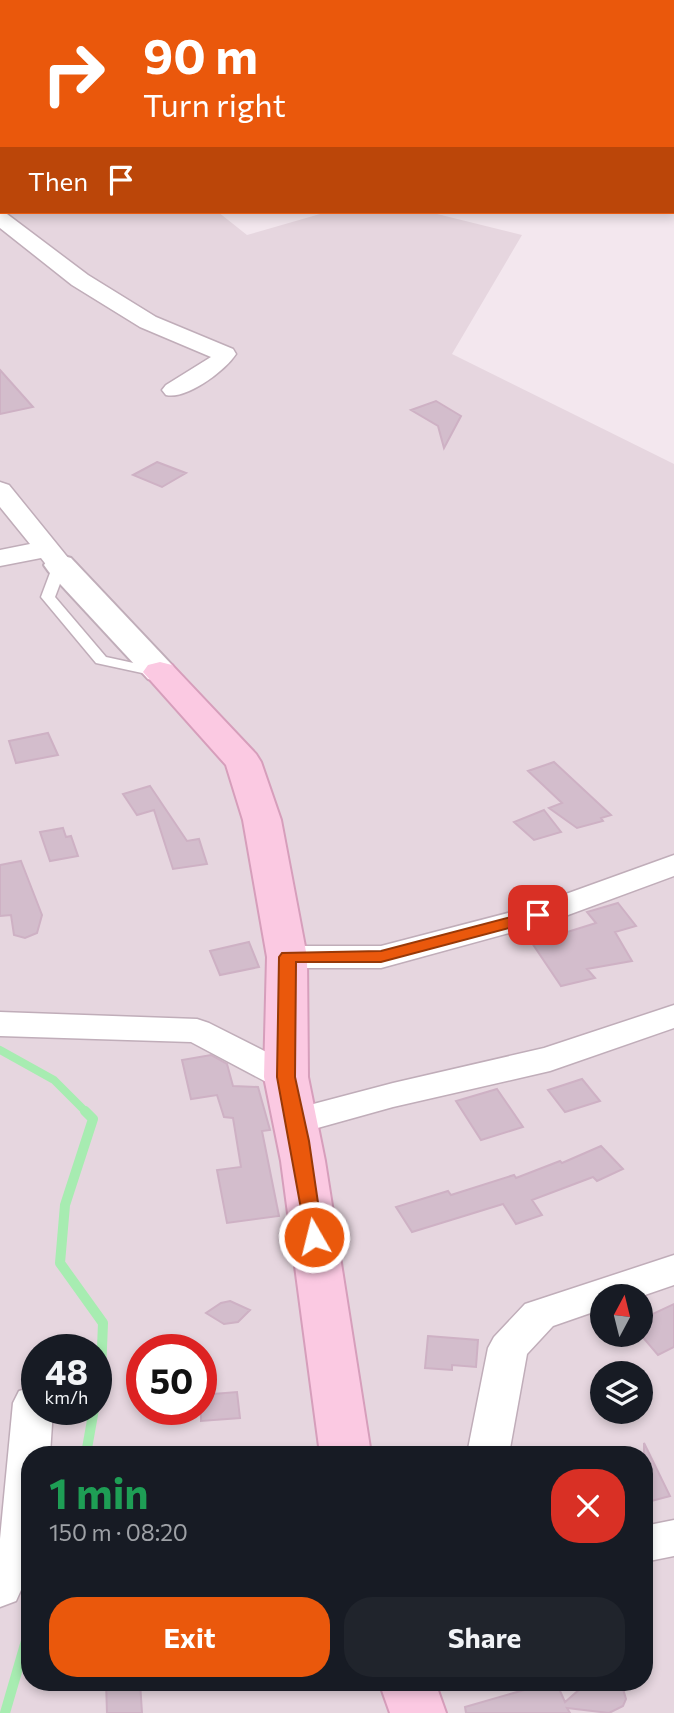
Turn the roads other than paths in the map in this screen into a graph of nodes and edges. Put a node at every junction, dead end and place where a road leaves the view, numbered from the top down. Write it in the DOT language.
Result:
graph roads {
  1 [pos="0,218"];
  2 [pos="174,390"];
  3 [pos="0,490"];
  4 [pos="53,557"];
  5 [pos="0,558"];
  6 [pos="160,673"];
  7 [pos="674,865"];
  8 [pos="288,957"];
  9 [pos="674,1016"];
  10 [pos="0,1024"];
  11 [pos="286,1077"];
  12 [pos="296,1121"];
  13 [pos="674,1270"];
  14 [pos="31,1425"];
  15 [pos="30,1446"];
  16 [pos="345,1446"];
  17 [pos="490,1446"];
  18 [pos="674,1538"];
  19 [pos="21,1541"];
  20 [pos="653,1542"];
  21 [pos="0,1588"];
  22 [pos="410,1691"];
  23 [pos="418,1713"];
  1 -- 2 [label="street"];
  3 -- 4 [label="street"];
  4 -- 5 [label="street"];
  4 -- 6 [label="street"];
  6 -- 8 [label="main road"];
  7 -- 8 [label="street"];
  8 -- 11 [label="main road"];
  9 -- 12 [label="street"];
  10 -- 11 [label="street"];
  11 -- 12 [label="main road"];
  12 -- 16 [label="main road"];
  13 -- 17 [label="street"];
  14 -- 15 [label="street"];
  18 -- 20 [label="street"];
  19 -- 21 [label="street"];
  22 -- 23 [label="main road"];
}
